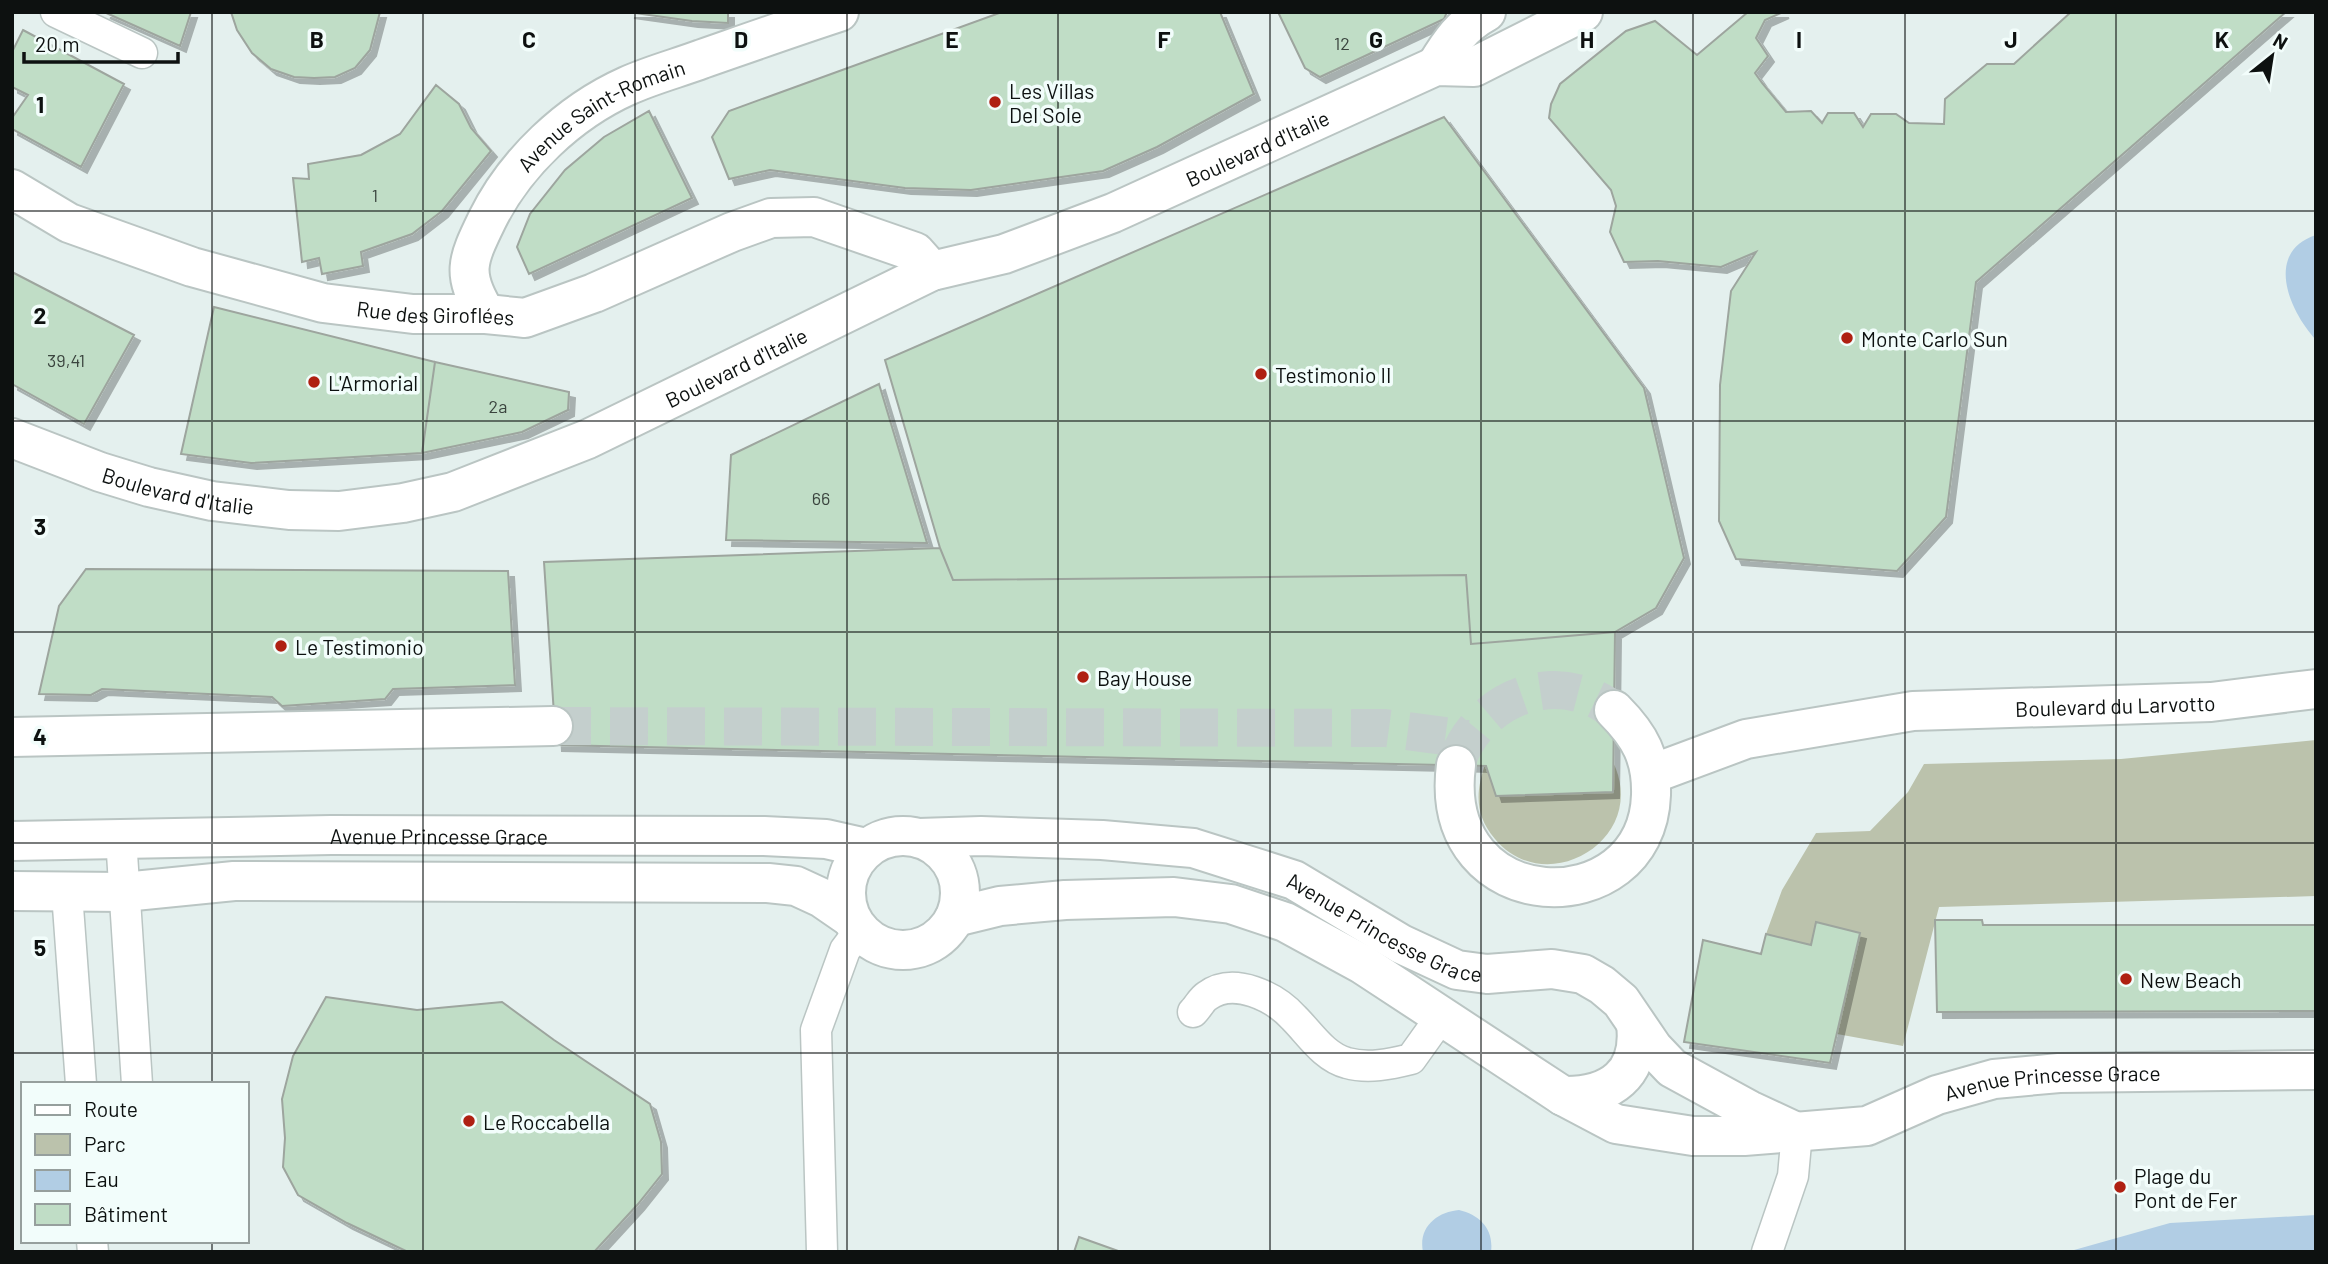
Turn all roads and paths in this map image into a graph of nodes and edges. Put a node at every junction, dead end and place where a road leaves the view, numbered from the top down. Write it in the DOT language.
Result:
graph roads {
  1 [pos="55,12"];
  2 [pos="839,12"];
  3 [pos="1486,12"];
  4 [pos="1583,12"];
  5 [pos="142,53"];
  6 [pos="1436,66"];
  7 [pos="12,188"];
  8 [pos="932,271"];
  9 [pos="486,314"];
  10 [pos="12,438"];
  11 [pos="2316,689"];
  12 [pos="1614,710"];
  13 [pos="553,726"];
  14 [pos="12,737"];
  15 [pos="1456,765"];
  16 [pos="1652,774"];
  17 [pos="121,838"];
  18 [pos="919,838"];
  19 [pos="12,841"];
  20 [pos="866,848"];
  21 [pos="12,891"];
  22 [pos="124,892"];
  23 [pos="67,893"];
  24 [pos="955,917"];
  25 [pos="855,924"];
  26 [pos="1521,973"];
  27 [pos="1193,1012"];
  28 [pos="1636,1024"];
  29 [pos="1453,1025"];
  30 [pos="2316,1070"];
  31 [pos="81,1082"];
  32 [pos="137,1082"];
  33 [pos="1563,1096"];
  34 [pos="1797,1132"];
  35 [pos="822,1252"];
  36 [pos="1767,1252"];
  1 -- 5 [label="lane"];
  2 -- 9 [label="street, Avenue Saint-Romain"];
  3 -- 6 [label="street"];
  4 -- 6 [label="street, Boulevard d'Italie"];
  6 -- 8 [label="street, Boulevard d'Italie"];
  7 -- 9 [label="street, Rue des Giroflées"];
  8 -- 9 [label="street, Rue des Giroflées"];
  8 -- 10 [label="street, Boulevard d'Italie"];
  11 -- 16 [label="street, Boulevard du Larvotto"];
  12 -- 16 [label="street"];
  13 -- 14 [label="street"];
  15 -- 16 [label="street"];
  17 -- 19 [label="street, Avenue Princesse Grace"];
  17 -- 20 [label="street, Avenue Princesse Grace"];
  17 -- 22 [label="lane"];
  18 -- 20 [label="street"];
  18 -- 24 [label="street"];
  18 -- 26 [label="street, Avenue Princesse Grace"];
  20 -- 25 [label="street"];
  21 -- 23 [label="street"];
  22 -- 23 [label="street"];
  22 -- 25 [label="street"];
  22 -- 32 [label="lane"];
  23 -- 31 [label="lane"];
  24 -- 25 [label="street"];
  24 -- 29 [label="street, Avenue Princesse Grace"];
  25 -- 35 [label="lane"];
  26 -- 28 [label="street, Avenue Princesse Grace"];
  26 -- 29 [label="street"];
  27 -- 29 [label="lane"];
  28 -- 33 [label="street"];
  28 -- 34 [label="street, Avenue Princesse Grace"];
  29 -- 33 [label="street, Avenue Princesse Grace"];
  30 -- 34 [label="street, Avenue Princesse Grace"];
  33 -- 34 [label="street, Avenue Princesse Grace"];
  34 -- 36 [label="lane"];
}
